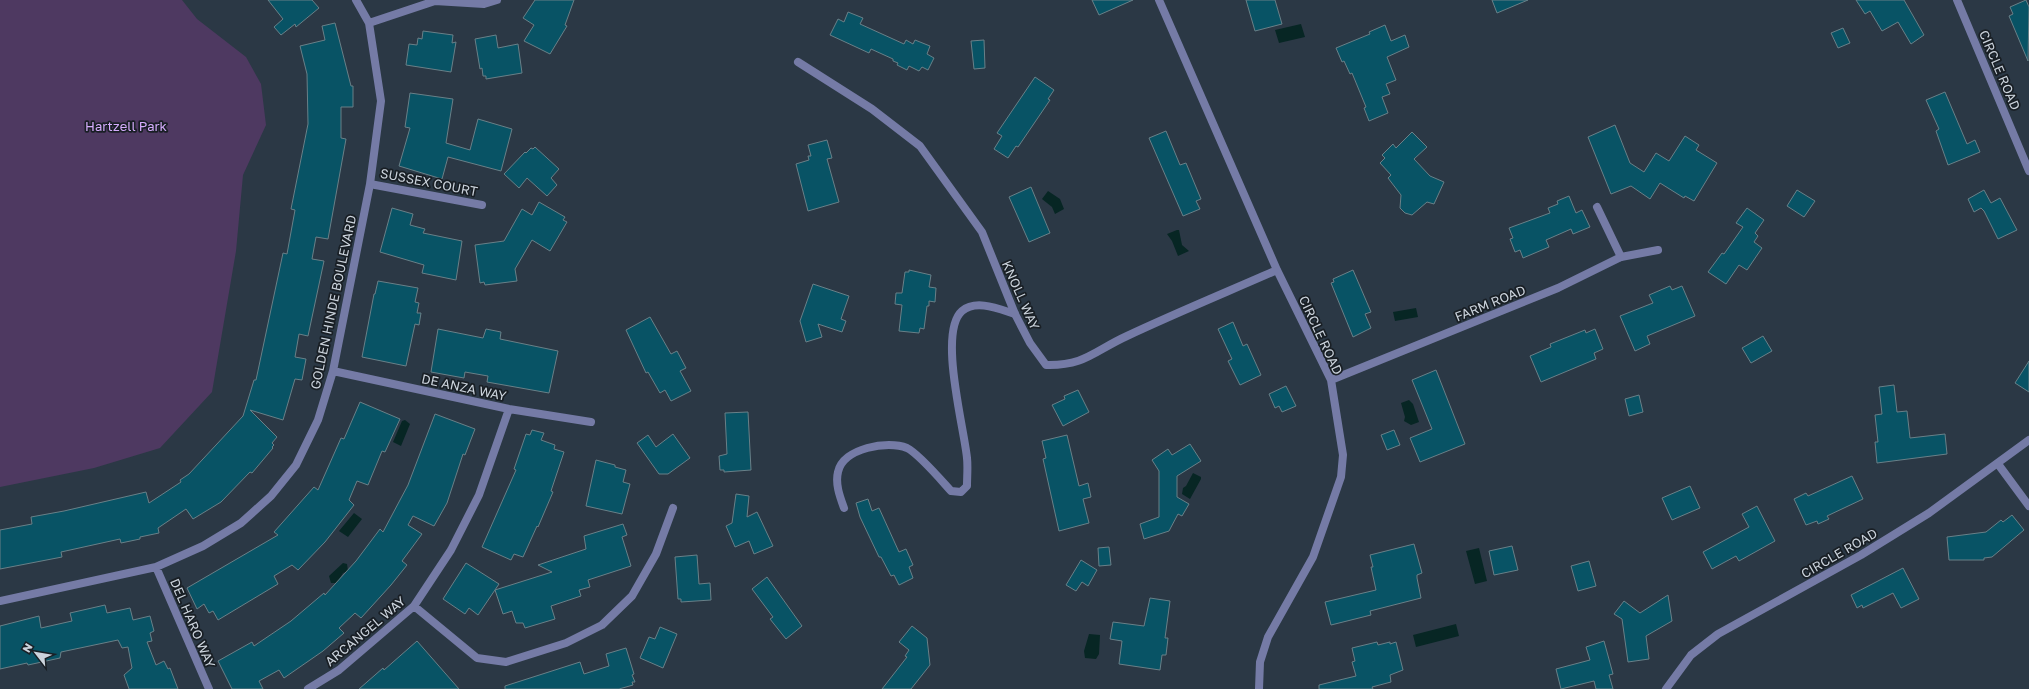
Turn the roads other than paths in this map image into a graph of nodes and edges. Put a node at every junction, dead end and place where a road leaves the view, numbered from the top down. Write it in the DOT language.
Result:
graph roads {
  1 [pos="356,0"];
  2 [pos="497,0"];
  3 [pos="1159,0"];
  4 [pos="1957,0"];
  5 [pos="369,23"];
  6 [pos="798,62"];
  7 [pos="2029,171"];
  8 [pos="370,184"];
  9 [pos="482,205"];
  10 [pos="1598,207"];
  11 [pos="1658,250"];
  12 [pos="1621,257"];
  13 [pos="1277,270"];
  14 [pos="1015,314"];
  15 [pos="333,371"];
  16 [pos="1331,380"];
  17 [pos="509,409"];
  18 [pos="590,422"];
  19 [pos="2029,440"];
  20 [pos="1998,464"];
  21 [pos="2029,506"];
  22 [pos="673,508"];
  23 [pos="844,508"];
  24 [pos="156,567"];
  25 [pos="0,601"];
  26 [pos="414,606"];
  27 [pos="209,689"];
  28 [pos="308,689"];
  29 [pos="1259,689"];
  30 [pos="1666,689"];
  1 -- 5 [label="street, GOLDEN HINDE BOULEVARD"];
  2 -- 5 [label="street"];
  3 -- 13 [label="street, CIRCLE ROAD"];
  4 -- 7 [label="street, CIRCLE ROAD"];
  5 -- 8 [label="street, GOLDEN HINDE BOULEVARD"];
  6 -- 14 [label="street, KNOLL WAY"];
  8 -- 9 [label="street, SUSSEX COURT"];
  8 -- 15 [label="street, GOLDEN HINDE BOULEVARD"];
  10 -- 12 [label="street"];
  11 -- 12 [label="street, FARM ROAD"];
  12 -- 16 [label="street, FARM ROAD"];
  13 -- 14 [label="street, KNOLL WAY"];
  13 -- 16 [label="street, CIRCLE ROAD"];
  14 -- 23 [label="street"];
  15 -- 17 [label="street, DE ANZA WAY"];
  15 -- 24 [label="street, GOLDEN HINDE BOULEVARD"];
  16 -- 29 [label="street, CIRCLE ROAD"];
  17 -- 18 [label="street, DE ANZA WAY"];
  17 -- 26 [label="street, ARCANGEL WAY"];
  19 -- 20 [label="street, CIRCLE ROAD"];
  20 -- 21 [label="street"];
  20 -- 30 [label="street, CIRCLE ROAD"];
  22 -- 26 [label="street"];
  24 -- 25 [label="street, GOLDEN HINDE BOULEVARD"];
  24 -- 27 [label="street, DEL HARO WAY"];
  26 -- 28 [label="street, ARCANGEL WAY"];
}
